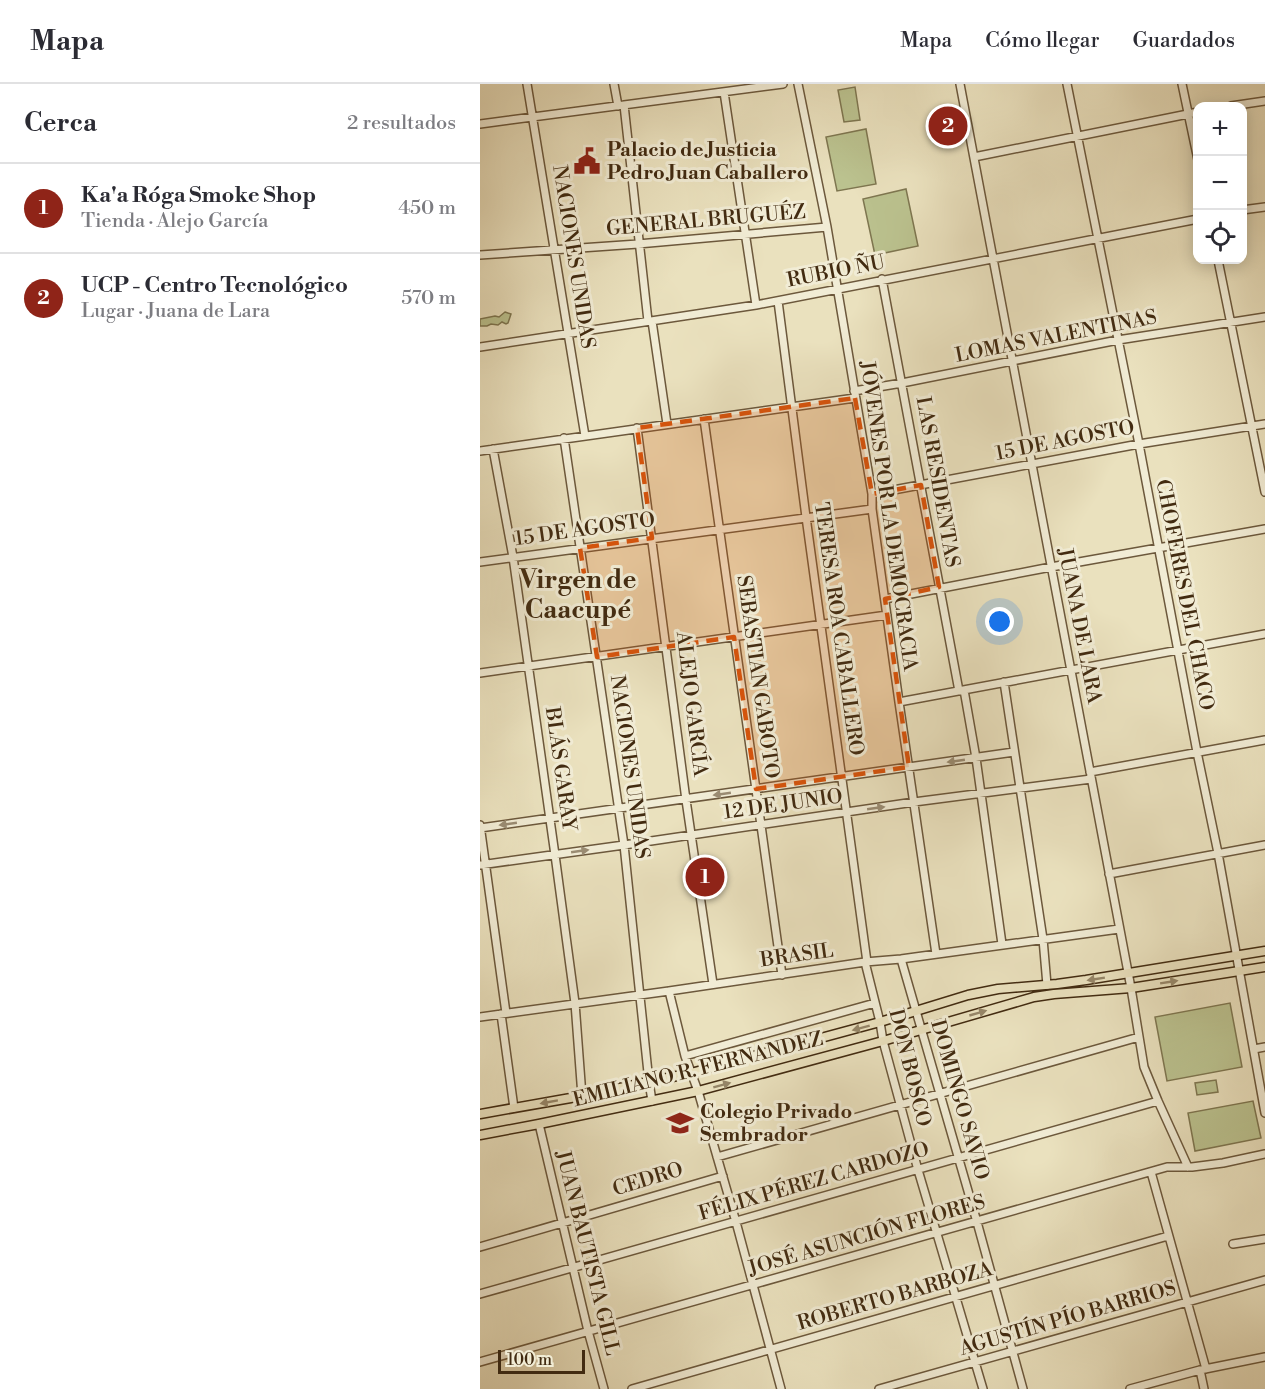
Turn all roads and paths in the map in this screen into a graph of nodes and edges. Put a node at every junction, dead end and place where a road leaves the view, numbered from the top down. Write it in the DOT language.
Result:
graph roads {
  1 [pos="527,84"];
  2 [pos="615,84"];
  3 [pos="783,84"];
  4 [pos="798,84"];
  5 [pos="960,84"];
  6 [pos="1067,84"];
  7 [pos="1182,84"];
  8 [pos="734,87"];
  9 [pos="724,92"];
  10 [pos="1265,101"];
  11 [pos="1247,104"];
  12 [pos="621,106"];
  13 [pos="1193,113"];
  14 [pos="1188,114"];
  15 [pos="533,117"];
  16 [pos="480,124"];
  17 [pos="1077,136"];
  18 [pos="1196,156"];
  19 [pos="974,157"];
  20 [pos="1265,207"];
  21 [pos="1247,209"];
  22 [pos="1193,220"];
  23 [pos="827,227"];
  24 [pos="746,235"];
  25 [pos="1098,238"];
  26 [pos="638,244"];
  27 [pos="555,250"];
  28 [pos="480,255"];
  29 [pos="993,259"];
  30 [pos="1219,264"];
  31 [pos="882,279"];
  32 [pos="838,288"];
  33 [pos="778,301"];
  34 [pos="756,305"];
  35 [pos="1265,317"];
  36 [pos="650,321"];
  37 [pos="1231,323"];
  38 [pos="569,334"];
  39 [pos="1118,340"];
  40 [pos="480,347"];
  41 [pos="1012,361"];
  42 [pos="902,383"];
  43 [pos="855,394"];
  44 [pos="792,406"];
  45 [pos="704,418"];
  46 [pos="667,424"];
  47 [pos="1265,424"];
  48 [pos="1252,426"];
  49 [pos="637,428"];
  50 [pos="585,436"];
  51 [pos="564,438"];
  52 [pos="480,442"];
  53 [pos="1139,444"];
  54 [pos="493,449"];
  55 [pos="481,450"];
  56 [pos="1032,464"];
  57 [pos="921,485"];
  58 [pos="1265,492"];
  59 [pos="872,494"];
  60 [pos="872,509"];
  61 [pos="806,517"];
  62 [pos="720,528"];
  63 [pos="1265,529"];
  64 [pos="652,538"];
  65 [pos="1158,547"];
  66 [pos="580,548"];
  67 [pos="513,557"];
  68 [pos="480,562"];
  69 [pos="1051,567"];
  70 [pos="939,587"];
  71 [pos="885,598"];
  72 [pos="887,615"];
  73 [pos="821,625"];
  74 [pos="1265,633"];
  75 [pos="734,637"];
  76 [pos="667,647"];
  77 [pos="1178,649"];
  78 [pos="597,657"];
  79 [pos="528,667"];
  80 [pos="1071,670"];
  81 [pos="480,673"];
  82 [pos="1004,682"];
  83 [pos="961,690"];
  84 [pos="899,702"];
  85 [pos="1265,740"];
  86 [pos="1014,752"];
  87 [pos="1197,752"];
  88 [pos="976,758"];
  89 [pos="909,767"];
  90 [pos="1091,775"];
  91 [pos="842,777"];
  92 [pos="1019,788"];
  93 [pos="756,789"];
  94 [pos="981,794"];
  95 [pos="686,800"];
  96 [pos="914,802"];
  97 [pos="619,808"];
  98 [pos="848,812"];
  99 [pos="550,818"];
  100 [pos="761,824"];
  101 [pos="480,827"];
  102 [pos="692,835"];
  103 [pos="624,845"];
  104 [pos="1265,845"];
  105 [pos="1218,854"];
  106 [pos="555,855"];
  107 [pos="483,864"];
  108 [pos="1109,874"];
  109 [pos="1119,929"];
  110 [pos="1043,939"];
  111 [pos="1002,944"];
  112 [pos="1265,951"];
  113 [pos="936,954"];
  114 [pos="1237,956"];
  115 [pos="901,959"];
  116 [pos="866,962"];
  117 [pos="1265,967"];
  118 [pos="1240,971"];
  119 [pos="1127,974"];
  120 [pos="782,975"];
  121 [pos="713,984"];
  122 [pos="1047,985"];
  123 [pos="1131,988"];
  124 [pos="669,991"];
  125 [pos="640,994"];
  126 [pos="575,1003"];
  127 [pos="875,1003"];
  128 [pos="917,1012"];
  129 [pos="504,1014"];
  130 [pos="480,1017"];
  131 [pos="880,1023"];
  132 [pos="921,1030"];
  133 [pos="1139,1037"];
  134 [pos="883,1041"];
  135 [pos="1265,1047"];
  136 [pos="1254,1049"];
  137 [pos="686,1056"];
  138 [pos="691,1073"];
  139 [pos="649,1082"];
  140 [pos="698,1091"];
  141 [pos="940,1094"];
  142 [pos="582,1096"];
  143 [pos="652,1101"];
  144 [pos="1158,1101"];
  145 [pos="901,1105"];
  146 [pos="514,1108"];
  147 [pos="1265,1113"];
  148 [pos="480,1114"];
  149 [pos="539,1124"];
  150 [pos="480,1135"];
  151 [pos="1265,1154"];
  152 [pos="717,1157"];
  153 [pos="958,1158"];
  154 [pos="1188,1167"];
  155 [pos="918,1170"];
  156 [pos="1150,1172"];
  157 [pos="723,1176"];
  158 [pos="736,1222"];
  159 [pos="977,1222"];
  160 [pos="563,1223"];
  161 [pos="937,1233"];
  162 [pos="1168,1236"];
  163 [pos="1265,1239"];
  164 [pos="1233,1244"];
  165 [pos="480,1247"];
  166 [pos="573,1267"];
  167 [pos="1265,1280"];
  168 [pos="753,1285"];
  169 [pos="995,1286"];
  170 [pos="480,1294"];
  171 [pos="955,1297"];
  172 [pos="1186,1302"];
  173 [pos="588,1330"];
  174 [pos="771,1349"];
  175 [pos="1013,1351"];
  176 [pos="1265,1357"];
  177 [pos="480,1362"];
  178 [pos="975,1363"];
  179 [pos="1203,1370"];
  180 [pos="604,1389"];
  181 [pos="632,1389"];
  182 [pos="781,1389"];
  183 [pos="879,1389"];
  184 [pos="983,1389"];
  185 [pos="1023,1389"];
  186 [pos="1130,1389"];
  187 [pos="1204,1389"];
  1 -- 15 [label="street, NACIONES UNIDAS"];
  2 -- 12 [label="street"];
  3 -- 8 [label="street"];
  4 -- 23 [label="street, JÓVENES POR LA DEMOCRACIA"];
  5 -- 19 [label="street, JUANA DE LARA"];
  6 -- 17 [label="street, CHOFERES DEL CHACO"];
  7 -- 14 [label="street"];
  8 -- 9 [label="street"];
  9 -- 12 [label="street"];
  9 -- 24 [label="street"];
  10 -- 11 [label="street"];
  12 -- 15 [label="street"];
  12 -- 26 [label="street"];
  13 -- 14 [label="street"];
  14 -- 17 [label="street"];
  14 -- 18 [label="street"];
  15 -- 16 [label="street"];
  15 -- 27 [label="street, NACIONES UNIDAS"];
  17 -- 19 [label="street"];
  17 -- 25 [label="street, CHOFERES DEL CHACO"];
  19 -- 29 [label="street, JUANA DE LARA"];
  20 -- 21 [label="street"];
  22 -- 25 [label="street, RUBIO ÑU"];
  23 -- 24 [label="street, GENERAL BRUGUÉZ"];
  23 -- 32 [label="street, JÓVENES POR LA DEMOCRACIA"];
  24 -- 26 [label="street, GENERAL BRUGUÉZ"];
  24 -- 34 [label="street"];
  25 -- 29 [label="street, RUBIO ÑU"];
  25 -- 39 [label="street, CHOFERES DEL CHACO"];
  26 -- 27 [label="street, GENERAL BRUGUÉZ"];
  26 -- 36 [label="street"];
  27 -- 28 [label="street, GENERAL BRUGUÉZ"];
  27 -- 38 [label="street, NACIONES UNIDAS"];
  29 -- 31 [label="street, RUBIO ÑU"];
  29 -- 41 [label="street, JUANA DE LARA"];
  30 -- 37 [label="street"];
  31 -- 32 [label="street, RUBIO ÑU"];
  31 -- 42 [label="street, LAS RESIDENTAS"];
  32 -- 33 [label="street, RUBIO ÑU"];
  32 -- 43 [label="street, JÓVENES POR LA DEMOCRACIA"];
  33 -- 34 [label="street, RUBIO ÑU"];
  33 -- 44 [label="street, TERESA ROA CABALLERO"];
  34 -- 36 [label="street, RUBIO ÑU"];
  35 -- 37 [label="street, LOMAS VALENTINAS"];
  36 -- 38 [label="street, RUBIO ÑU"];
  36 -- 46 [label="street"];
  37 -- 39 [label="street, LOMAS VALENTINAS"];
  37 -- 48 [label="street"];
  38 -- 40 [label="street, RUBIO ÑU"];
  38 -- 50 [label="street, NACIONES UNIDAS"];
  39 -- 41 [label="street, LOMAS VALENTINAS"];
  39 -- 53 [label="street, CHOFERES DEL CHACO"];
  41 -- 42 [label="street, LOMAS VALENTINAS"];
  41 -- 56 [label="street, JUANA DE LARA"];
  42 -- 43 [label="street, LOMAS VALENTINAS"];
  42 -- 57 [label="street, LAS RESIDENTAS"];
  43 -- 44 [label="street, LOMAS VALENTINAS"];
  43 -- 59 [label="street, JÓVENES POR LA DEMOCRACIA"];
  44 -- 45 [label="street, LOMAS VALENTINAS"];
  44 -- 61 [label="street, TERESA ROA CABALLERO"];
  45 -- 46 [label="street, LOMAS VALENTINAS"];
  45 -- 62 [label="street, SEBASTIAN GABOTO"];
  46 -- 49 [label="street, LOMAS VALENTINAS"];
  47 -- 48 [label="street, 15 DE AGOSTO"];
  48 -- 53 [label="street, 15 DE AGOSTO"];
  48 -- 58 [label="street"];
  49 -- 50 [label="street, LOMAS VALENTINAS"];
  49 -- 64 [label="street, ALEJO GARCÍA"];
  50 -- 51 [label="street, LOMAS VALENTINAS"];
  51 -- 54 [label="street, LOMAS VALENTINAS"];
  51 -- 66 [label="street, NACIONES UNIDAS"];
  52 -- 55 [label="street"];
  53 -- 56 [label="street, 15 DE AGOSTO"];
  53 -- 65 [label="street, CHOFERES DEL CHACO"];
  54 -- 55 [label="street, LOMAS VALENTINAS"];
  54 -- 67 [label="street, BLÁS GARAY"];
  56 -- 57 [label="street, 15 DE AGOSTO"];
  56 -- 69 [label="street, JUANA DE LARA"];
  57 -- 59 [label="street, 15 DE AGOSTO"];
  57 -- 70 [label="street, LAS RESIDENTAS"];
  59 -- 60 [label="street, JÓVENES POR LA DEMOCRACIA"];
  60 -- 61 [label="street, 15 DE AGOSTO"];
  60 -- 71 [label="street, JÓVENES POR LA DEMOCRACIA"];
  61 -- 62 [label="street, 15 DE AGOSTO"];
  61 -- 73 [label="street, TERESA ROA CABALLERO"];
  62 -- 64 [label="street, 15 DE AGOSTO"];
  62 -- 75 [label="street, SEBASTIAN GABOTO"];
  63 -- 65 [label="street"];
  64 -- 66 [label="street, 15 DE AGOSTO"];
  64 -- 76 [label="street, ALEJO GARCÍA"];
  65 -- 69 [label="street"];
  65 -- 77 [label="street, CHOFERES DEL CHACO"];
  66 -- 67 [label="street, 15 DE AGOSTO"];
  66 -- 78 [label="street, NACIONES UNIDAS"];
  67 -- 68 [label="street, 15 DE AGOSTO"];
  67 -- 79 [label="street, BLÁS GARAY"];
  69 -- 70 [label="street"];
  69 -- 80 [label="street, JUANA DE LARA"];
  70 -- 71 [label="street"];
  70 -- 83 [label="street, LAS RESIDENTAS"];
  71 -- 72 [label="street, JÓVENES POR LA DEMOCRACIA"];
  72 -- 73 [label="street"];
  72 -- 84 [label="street, JÓVENES POR LA DEMOCRACIA"];
  73 -- 75 [label="street"];
  73 -- 91 [label="street, TERESA ROA CABALLERO"];
  74 -- 77 [label="street"];
  75 -- 76 [label="street"];
  75 -- 93 [label="street, SEBASTIAN GABOTO"];
  76 -- 78 [label="street"];
  76 -- 95 [label="street, ALEJO GARCÍA"];
  77 -- 80 [label="street"];
  77 -- 87 [label="street, CHOFERES DEL CHACO"];
  78 -- 79 [label="street"];
  78 -- 97 [label="street, NACIONES UNIDAS"];
  79 -- 81 [label="street"];
  79 -- 99 [label="street, BLÁS GARAY"];
  80 -- 82 [label="street"];
  80 -- 90 [label="street, JUANA DE LARA"];
  82 -- 83 [label="street"];
  82 -- 86 [label="street"];
  83 -- 84 [label="street"];
  83 -- 88 [label="street, LAS RESIDENTAS"];
  84 -- 89 [label="street, JÓVENES POR LA DEMOCRACIA"];
  85 -- 87 [label="street, 12 DE JUNIO"];
  86 -- 88 [label="street, 12 DE JUNIO"];
  86 -- 92 [label="street"];
  87 -- 90 [label="street, 12 DE JUNIO"];
  87 -- 105 [label="street, CHOFERES DEL CHACO"];
  88 -- 89 [label="street, 12 DE JUNIO, one-way"];
  88 -- 94 [label="street, LAS RESIDENTAS"];
  89 -- 91 [label="street, 12 DE JUNIO"];
  89 -- 96 [label="street, JÓVENES POR LA DEMOCRACIA"];
  90 -- 92 [label="street, 12 DE JUNIO"];
  90 -- 108 [label="street, JUANA DE LARA"];
  91 -- 93 [label="street, 12 DE JUNIO"];
  91 -- 98 [label="street, TERESA ROA CABALLERO"];
  92 -- 94 [label="street, 12 DE JUNIO"];
  92 -- 110 [label="street"];
  93 -- 95 [label="street, 12 DE JUNIO, one-way"];
  93 -- 100 [label="street, SEBASTIAN GABOTO"];
  94 -- 96 [label="street, 12 DE JUNIO"];
  94 -- 111 [label="street, LAS RESIDENTAS"];
  95 -- 97 [label="street, 12 DE JUNIO"];
  95 -- 102 [label="street, ALEJO GARCÍA"];
  98 -- 96 [label="street, 12 DE JUNIO, one-way"];
  96 -- 113 [label="street, JÓVENES POR LA DEMOCRACIA"];
  97 -- 99 [label="street, 12 DE JUNIO"];
  97 -- 103 [label="street, NACIONES UNIDAS"];
  98 -- 100 [label="street, 12 DE JUNIO"];
  98 -- 116 [label="street, TERESA ROA CABALLERO"];
  99 -- 101 [label="street, 12 DE JUNIO, one-way"];
  99 -- 106 [label="street, BLÁS GARAY"];
  100 -- 102 [label="street, 12 DE JUNIO"];
  100 -- 120 [label="street, SEBASTIAN GABOTO"];
  101 -- 107 [label="street"];
  102 -- 103 [label="street, 12 DE JUNIO"];
  102 -- 121 [label="street, ALEJO GARCÍA"];
  106 -- 103 [label="street, 12 DE JUNIO, one-way"];
  103 -- 125 [label="street, NACIONES UNIDAS"];
  104 -- 105 [label="street"];
  105 -- 108 [label="street"];
  105 -- 114 [label="street, CHOFERES DEL CHACO"];
  106 -- 107 [label="street, 12 DE JUNIO"];
  106 -- 126 [label="street, BLÁS GARAY"];
  107 -- 129 [label="street"];
  108 -- 109 [label="street, JUANA DE LARA"];
  109 -- 110 [label="street, BRASIL"];
  109 -- 119 [label="street, JUANA DE LARA"];
  110 -- 111 [label="street, BRASIL"];
  110 -- 122 [label="street"];
  111 -- 113 [label="street, BRASIL"];
  112 -- 114 [label="main road"];
  113 -- 115 [label="street, BRASIL"];
  114 -- 118 [label="street, CHOFERES DEL CHACO"];
  114 -- 119 [label="main road"];
  115 -- 116 [label="street, BRASIL"];
  115 -- 128 [label="street, DOMINGO SAVIO"];
  116 -- 120 [label="street, BRASIL"];
  116 -- 127 [label="street, DON BOSCO"];
  117 -- 118 [label="main road, EMILIANO R. FERNANDEZ"];
  123 -- 118 [label="main road, EMILIANO R. FERNANDEZ, one-way"];
  118 -- 136 [label="street, CHOFERES DEL CHACO"];
  119 -- 122 [label="main road, one-way"];
  119 -- 123 [label="street, JUANA DE LARA"];
  120 -- 121 [label="street, BRASIL"];
  121 -- 124 [label="street, BRASIL"];
  122 -- 128 [label="main road"];
  132 -- 123 [label="main road, EMILIANO R. FERNANDEZ, one-way"];
  123 -- 133 [label="street, JUANA DE LARA"];
  124 -- 125 [label="street, BRASIL"];
  124 -- 137 [label="street"];
  125 -- 126 [label="street, BRASIL"];
  125 -- 139 [label="street, NACIONES UNIDAS"];
  126 -- 129 [label="street, BRASIL"];
  126 -- 142 [label="street, BLÁS GARAY"];
  127 -- 131 [label="street, DON BOSCO"];
  127 -- 137 [label="street"];
  128 -- 131 [label="main road"];
  128 -- 132 [label="street, DOMINGO SAVIO"];
  129 -- 130 [label="street, BRASIL"];
  129 -- 146 [label="street"];
  131 -- 134 [label="street, DON BOSCO"];
  131 -- 138 [label="main road, one-way"];
  132 -- 134 [label="main road, EMILIANO R. FERNANDEZ"];
  132 -- 141 [label="street, DOMINGO SAVIO"];
  133 -- 141 [label="street"];
  133 -- 144 [label="street, JUANA DE LARA"];
  140 -- 134 [label="main road, EMILIANO R. FERNANDEZ, one-way"];
  134 -- 145 [label="street, DON BOSCO"];
  135 -- 136 [label="street"];
  136 -- 147 [label="street, CHOFERES DEL CHACO"];
  137 -- 138 [label="street"];
  138 -- 139 [label="main road"];
  138 -- 140 [label="street"];
  139 -- 142 [label="main road"];
  139 -- 143 [label="street, NACIONES UNIDAS"];
  140 -- 143 [label="main road, EMILIANO R. FERNANDEZ"];
  140 -- 152 [label="street"];
  141 -- 145 [label="street"];
  141 -- 153 [label="street, DOMINGO SAVIO"];
  142 -- 146 [label="main road, one-way"];
  143 -- 149 [label="main road, EMILIANO R. FERNANDEZ"];
  144 -- 153 [label="street, FÉLIX PÉREZ CARDOZO"];
  144 -- 154 [label="street, JUANA DE LARA"];
  145 -- 152 [label="street"];
  145 -- 155 [label="street, DON BOSCO"];
  146 -- 148 [label="main road"];
  149 -- 150 [label="main road, EMILIANO R. FERNANDEZ"];
  149 -- 160 [label="street, JUAN BAUTISTA GILL"];
  151 -- 154 [label="street, JOSÉ ASUNCIÓN FLORES"];
  152 -- 157 [label="street"];
  153 -- 155 [label="street, FÉLIX PÉREZ CARDOZO"];
  153 -- 159 [label="street, DOMINGO SAVIO"];
  154 -- 156 [label="street, JOSÉ ASUNCIÓN FLORES"];
  155 -- 158 [label="street, FÉLIX PÉREZ CARDOZO"];
  155 -- 161 [label="street, DON BOSCO"];
  156 -- 159 [label="street, JOSÉ ASUNCIÓN FLORES"];
  156 -- 162 [label="street"];
  157 -- 158 [label="street"];
  157 -- 160 [label="street, CEDRO"];
  158 -- 166 [label="street, FÉLIX PÉREZ CARDOZO"];
  158 -- 168 [label="street"];
  159 -- 161 [label="street, JOSÉ ASUNCIÓN FLORES"];
  159 -- 169 [label="street, DOMINGO SAVIO"];
  160 -- 165 [label="street, CEDRO"];
  160 -- 166 [label="street, JUAN BAUTISTA GILL"];
  161 -- 168 [label="street, JOSÉ ASUNCIÓN FLORES"];
  161 -- 171 [label="street, DON BOSCO"];
  162 -- 169 [label="street, ROBERTO BARBOZA"];
  162 -- 172 [label="street"];
  163 -- 164 [label="street"];
  166 -- 170 [label="street, FÉLIX PÉREZ CARDOZO"];
  166 -- 173 [label="street, JUAN BAUTISTA GILL"];
  167 -- 172 [label="street, AGUSTÍN PÍO BARRIOS"];
  168 -- 173 [label="street, JOSÉ ASUNCIÓN FLORES"];
  168 -- 174 [label="street"];
  169 -- 171 [label="street, ROBERTO BARBOZA"];
  169 -- 175 [label="street, DOMINGO SAVIO"];
  171 -- 174 [label="street, ROBERTO BARBOZA"];
  171 -- 178 [label="street, DON BOSCO"];
  172 -- 175 [label="street, AGUSTÍN PÍO BARRIOS"];
  172 -- 179 [label="street"];
  173 -- 177 [label="street, JOSÉ ASUNCIÓN FLORES"];
  173 -- 180 [label="street, JUAN BAUTISTA GILL"];
  174 -- 181 [label="street, ROBERTO BARBOZA"];
  174 -- 182 [label="street"];
  175 -- 178 [label="street, AGUSTÍN PÍO BARRIOS"];
  175 -- 185 [label="street, DOMINGO SAVIO"];
  176 -- 179 [label="street"];
  178 -- 183 [label="street, AGUSTÍN PÍO BARRIOS"];
  178 -- 184 [label="street, DON BOSCO"];
  179 -- 186 [label="street"];
  179 -- 187 [label="street"];
}
